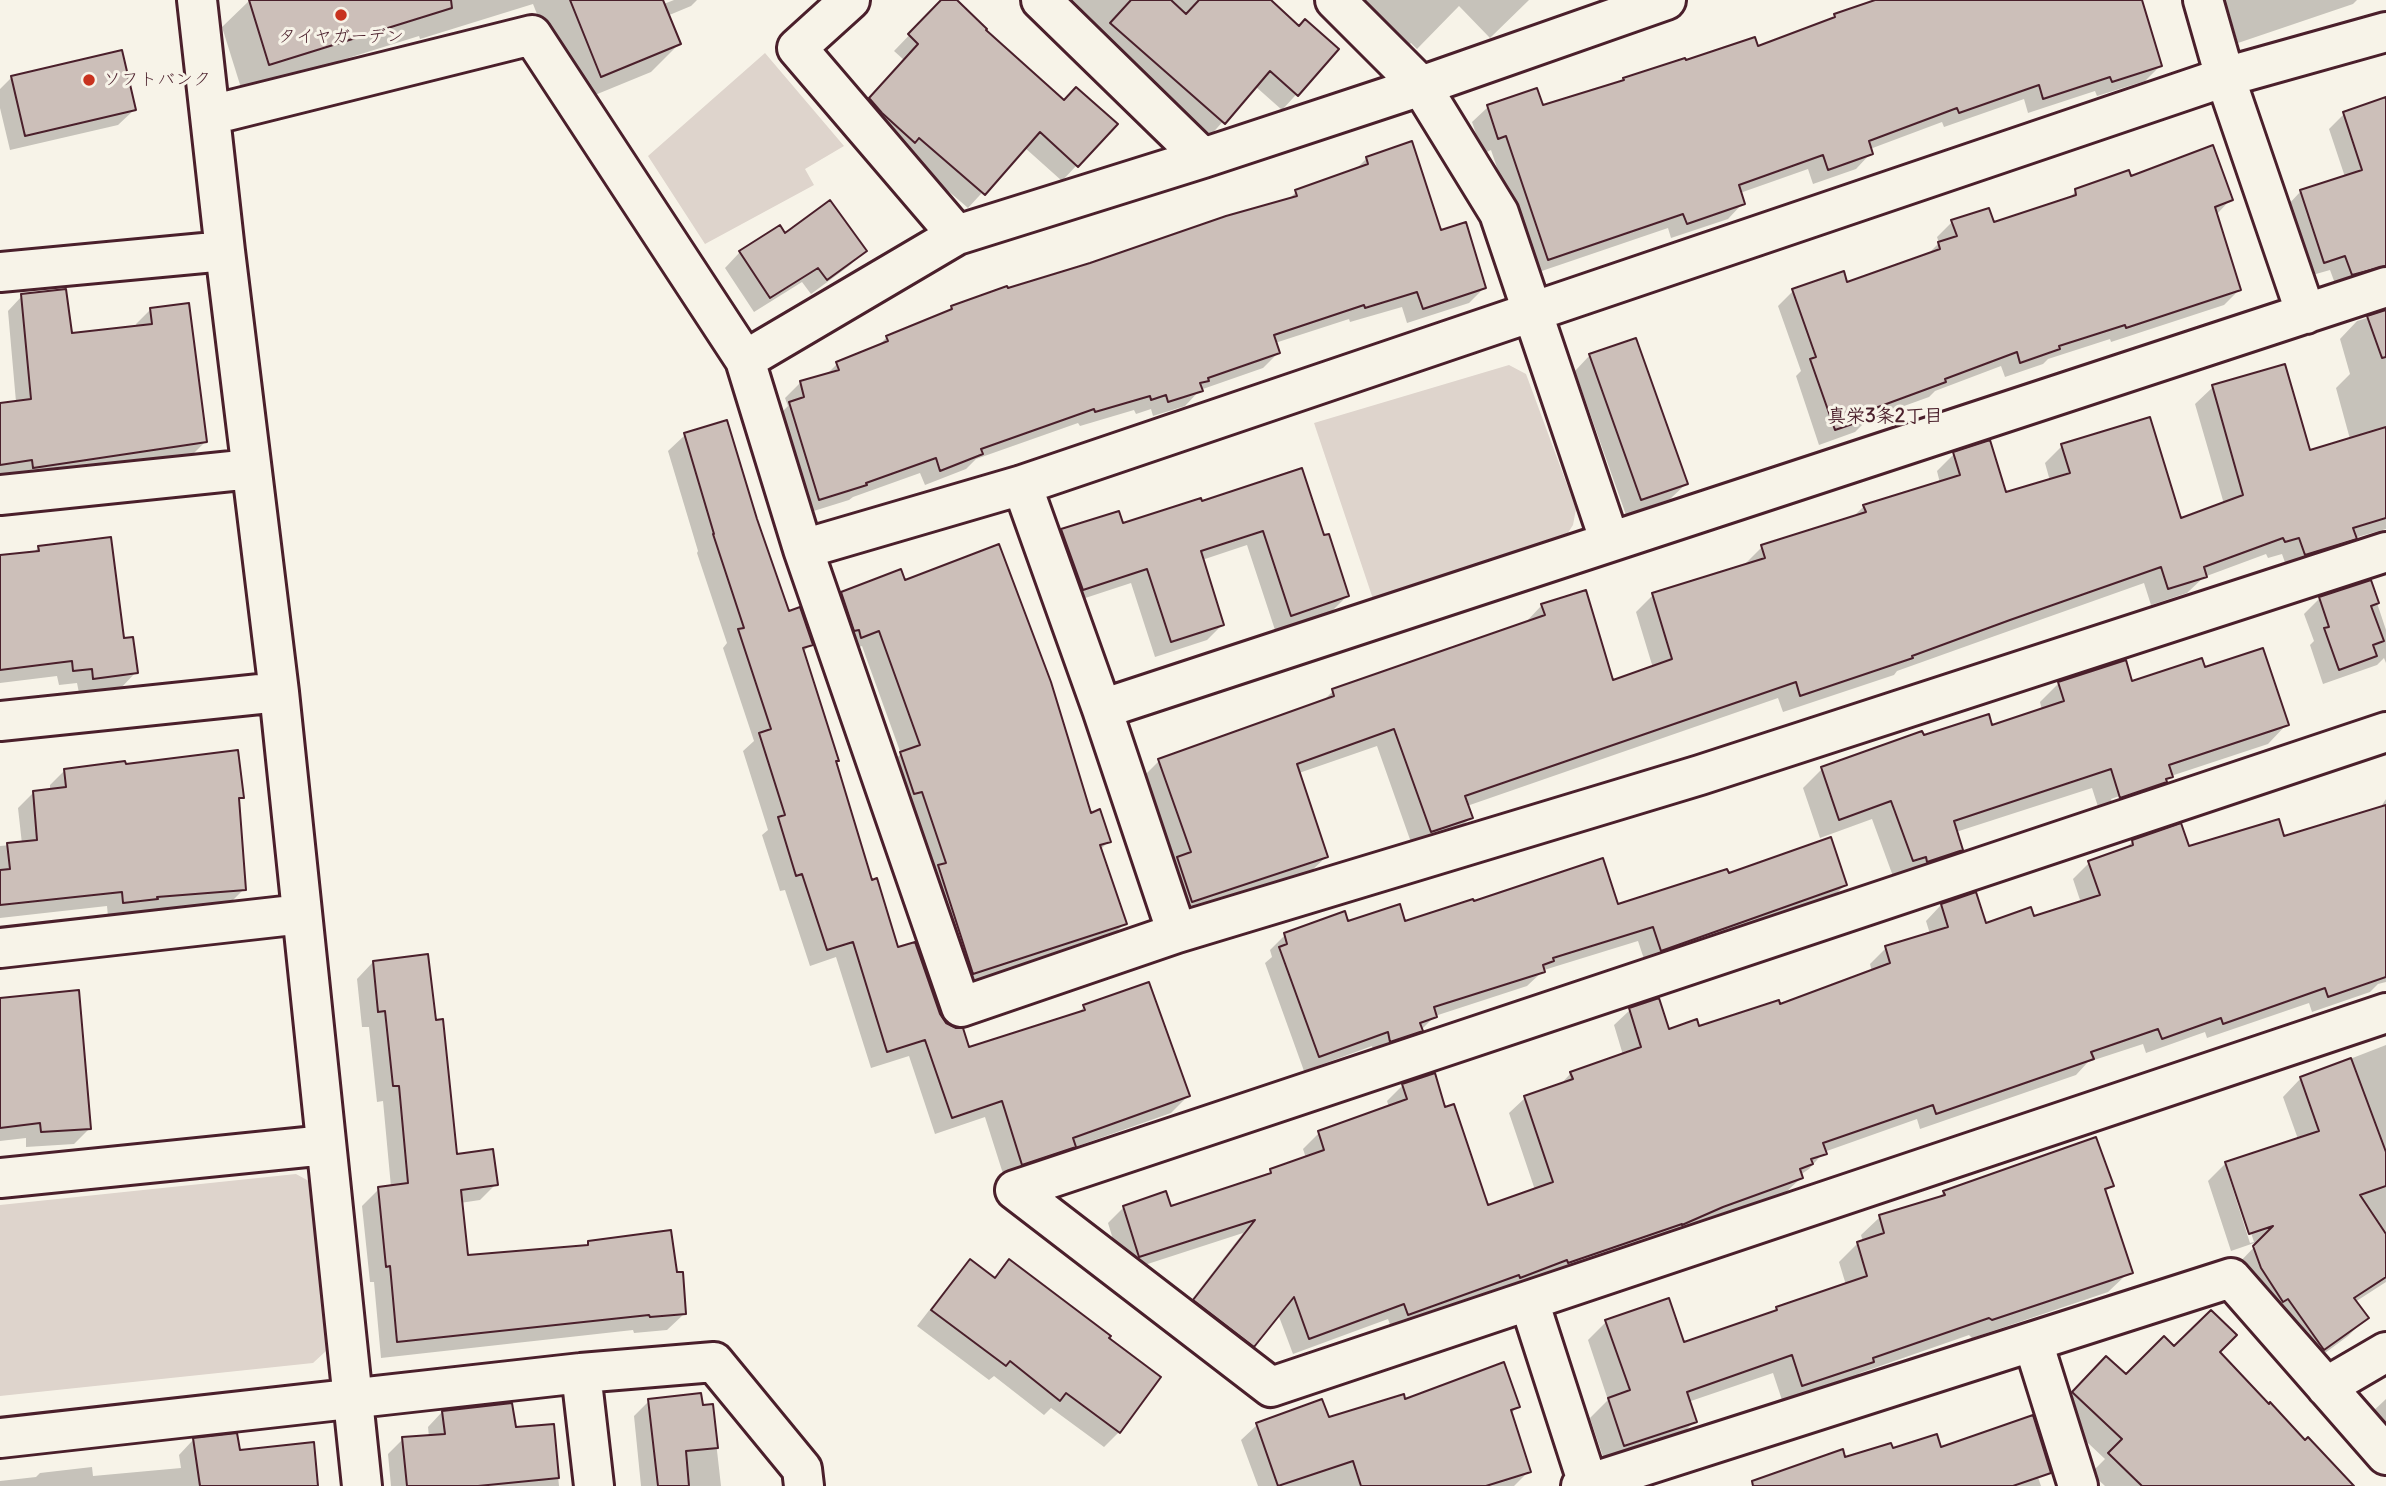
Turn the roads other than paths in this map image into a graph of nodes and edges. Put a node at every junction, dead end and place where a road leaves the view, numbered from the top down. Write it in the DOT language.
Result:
graph roads {
  1 [pos="197,0"];
  2 [pos="850,0"];
  3 [pos="1041,0"];
  4 [pos="1335,0"];
  5 [pos="2203,0"];
  6 [pos="1644,3"];
  7 [pos="2386,32"];
  8 [pos="2225,77"];
  9 [pos="1421,86"];
  10 [pos="211,115"];
  11 [pos="1203,158"];
  12 [pos="957,235"];
  13 [pos="225,251"];
  14 [pos="0,272"];
  15 [pos="2386,286"];
  16 [pos="1532,310"];
  17 [pos="2306,314"];
  18 [pos="745,360"];
  19 [pos="251,469"];
  20 [pos="1022,485"];
  21 [pos="0,495"];
  22 [pos="1610,542"];
  23 [pos="803,549"];
  24 [pos="2386,552"];
  25 [pos="279,692"];
  26 [pos="1102,709"];
  27 [pos="0,721"];
  28 [pos="2386,732"];
  29 [pos="302,914"];
  30 [pos="1177,933"];
  31 [pos="0,948"];
  32 [pos="2386,1013"];
  33 [pos="326,1145"];
  34 [pos="0,1178"];
  35 [pos="1529,1301"];
  36 [pos="2033,1342"];
  37 [pos="2386,1352"];
  38 [pos="581,1373"];
  39 [pos="2326,1387"];
  40 [pos="352,1399"];
  41 [pos="0,1437"];
  42 [pos="2386,1455"];
  43 [pos="1585,1485"];
  44 [pos="362,1486"];
  45 [pos="594,1486"];
  46 [pos="804,1486"];
  47 [pos="2078,1486"];
  1 -- 10 [label="street"];
  2 -- 12 [label="street"];
  3 -- 11 [label="street"];
  4 -- 9 [label="street"];
  5 -- 8 [label="street"];
  6 -- 9 [label="street"];
  7 -- 8 [label="street"];
  8 -- 16 [label="street"];
  8 -- 17 [label="street"];
  9 -- 11 [label="street"];
  9 -- 16 [label="street"];
  10 -- 13 [label="street"];
  10 -- 18 [label="street"];
  11 -- 12 [label="street"];
  12 -- 18 [label="street"];
  13 -- 14 [label="street"];
  13 -- 19 [label="street"];
  15 -- 17 [label="street"];
  16 -- 20 [label="street"];
  16 -- 22 [label="street"];
  17 -- 22 [label="street"];
  18 -- 23 [label="street"];
  19 -- 21 [label="street"];
  19 -- 25 [label="street"];
  20 -- 23 [label="street"];
  20 -- 26 [label="street"];
  22 -- 26 [label="street"];
  23 -- 30 [label="street"];
  24 -- 30 [label="street"];
  25 -- 27 [label="street"];
  25 -- 29 [label="street"];
  26 -- 30 [label="street"];
  28 -- 35 [label="street"];
  29 -- 31 [label="street"];
  29 -- 33 [label="street"];
  32 -- 35 [label="street"];
  33 -- 34 [label="street"];
  33 -- 40 [label="street"];
  35 -- 43 [label="street"];
  36 -- 39 [label="street"];
  36 -- 43 [label="street"];
  36 -- 47 [label="street"];
  37 -- 39 [label="street"];
  38 -- 40 [label="street"];
  38 -- 45 [label="street"];
  38 -- 46 [label="street"];
  39 -- 42 [label="street"];
  40 -- 41 [label="street"];
  40 -- 44 [label="street"];
}
